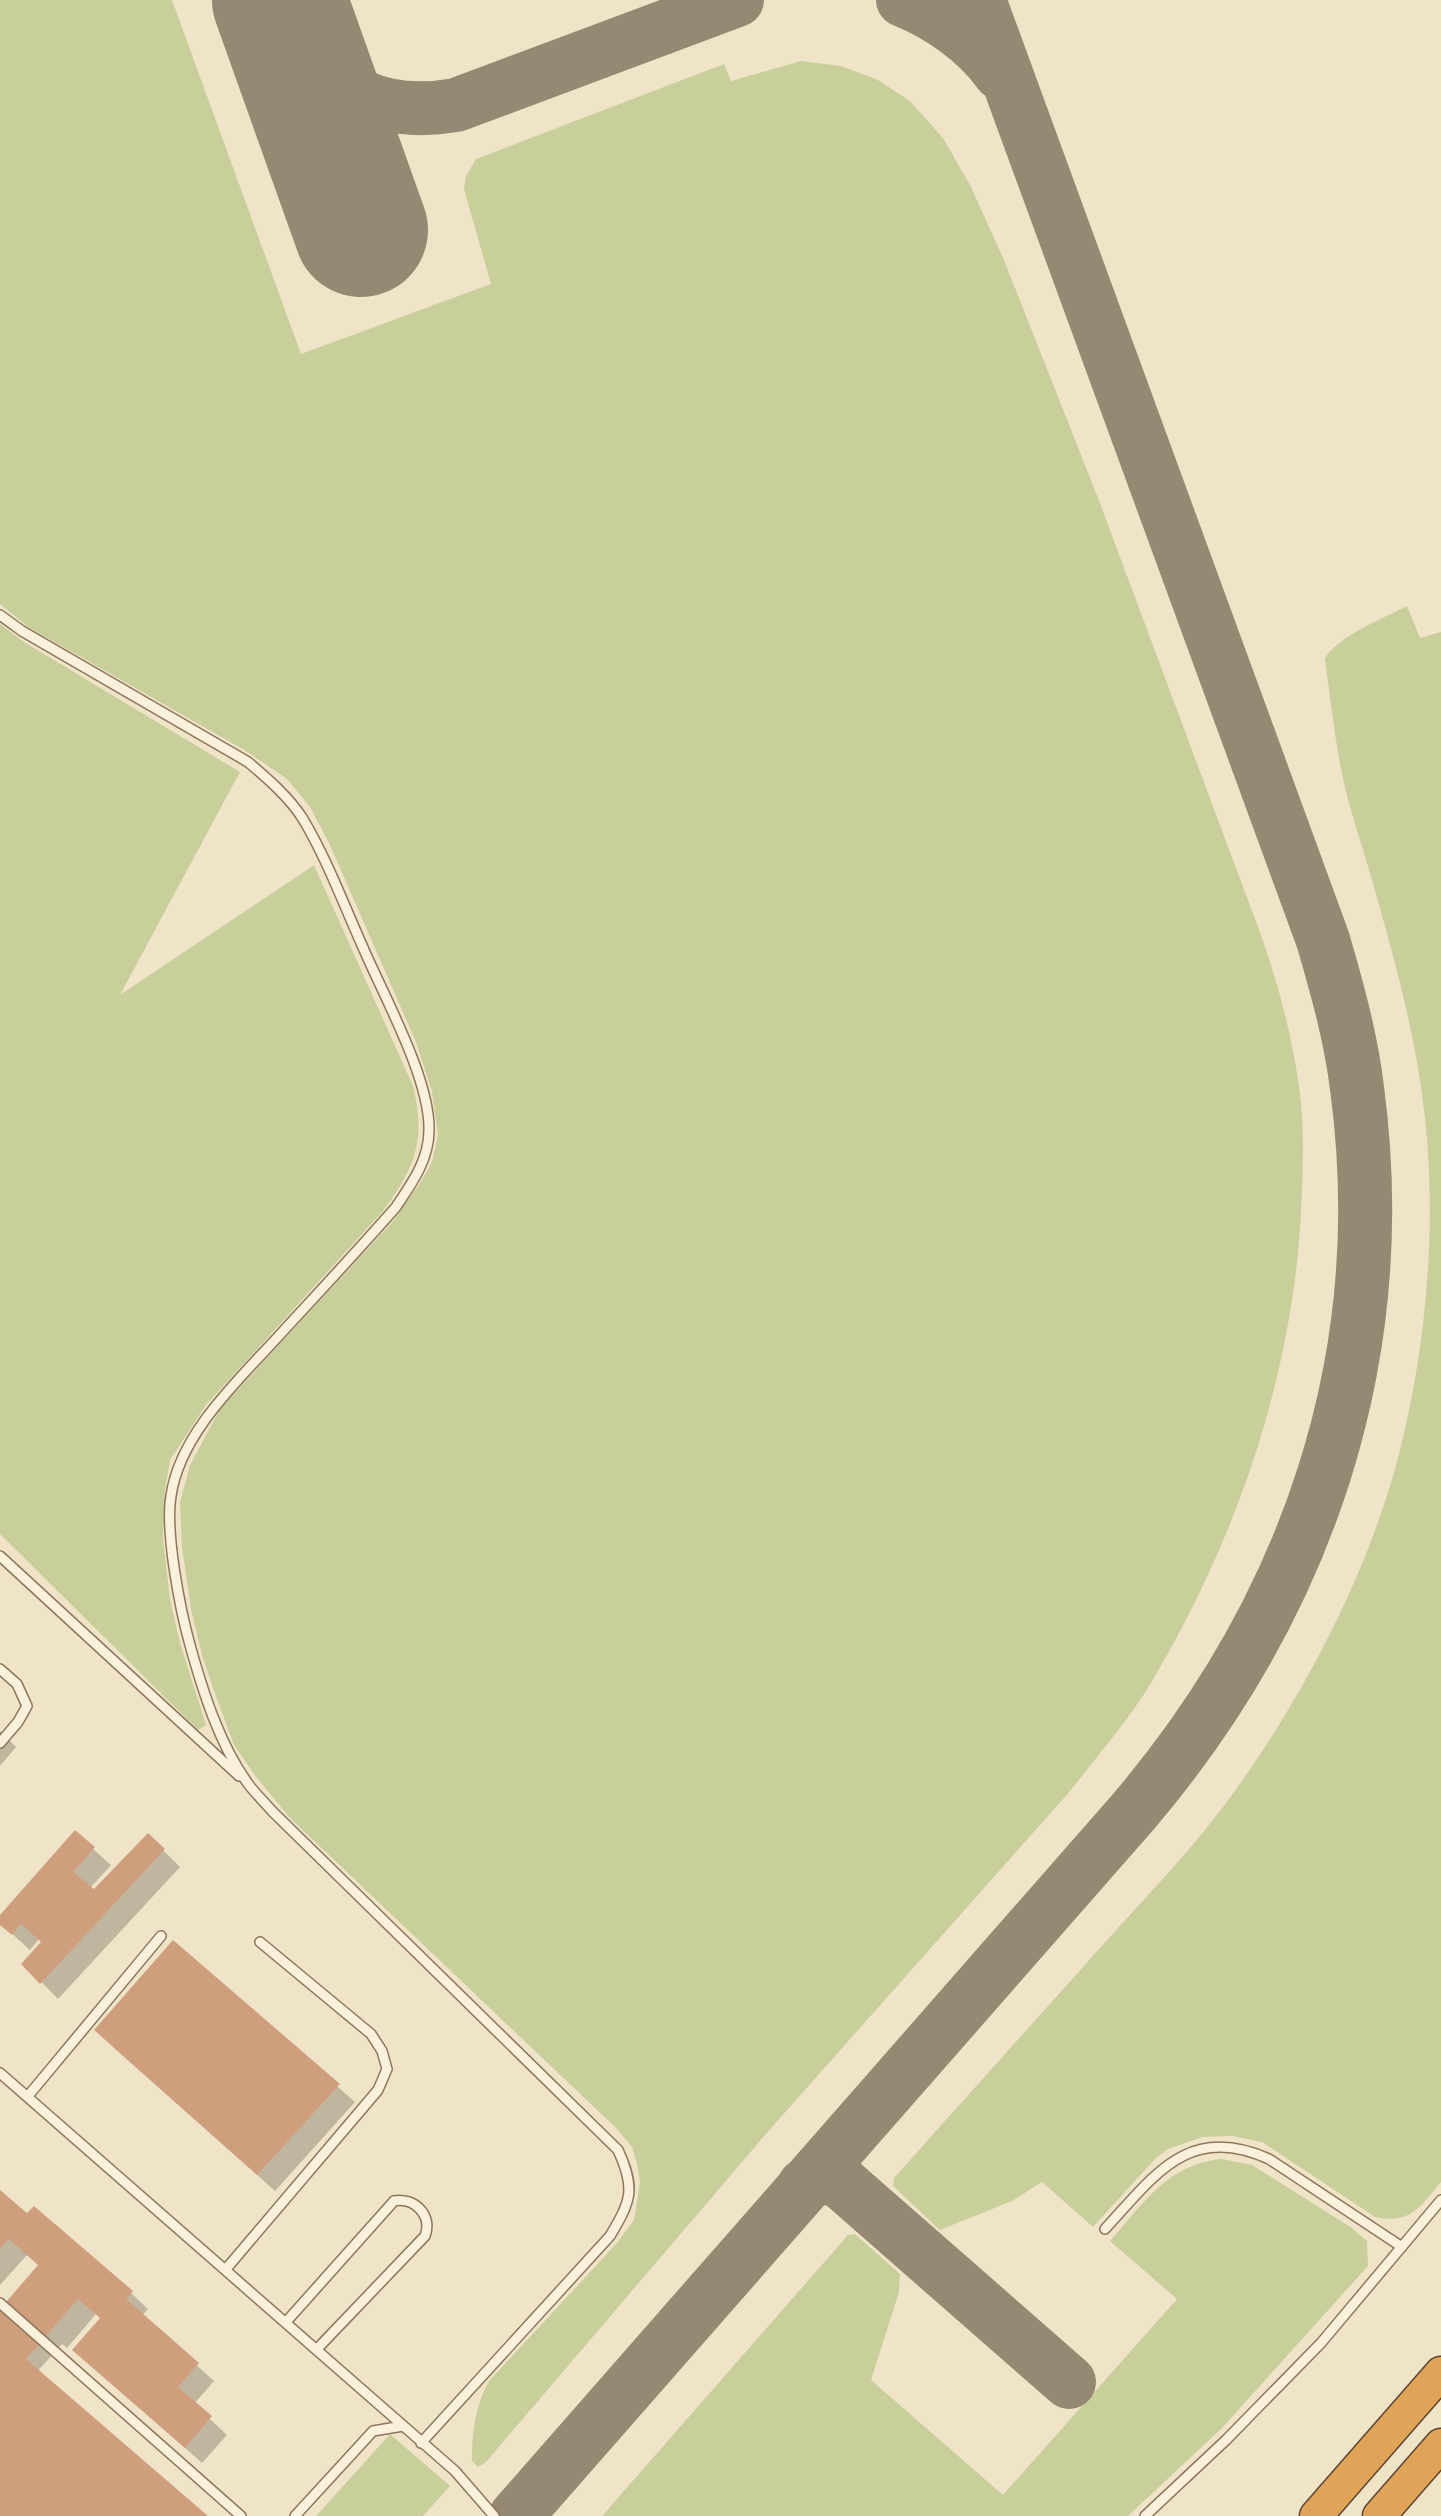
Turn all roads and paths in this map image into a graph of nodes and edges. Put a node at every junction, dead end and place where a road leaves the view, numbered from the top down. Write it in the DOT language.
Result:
graph roads {
  1 [pos="0,615"];
  2 [pos="0,1556"];
  3 [pos="0,1669"];
  4 [pos="0,1743"];
  5 [pos="248,1784"];
  6 [pos="161,1936"];
  7 [pos="260,1942"];
  8 [pos="0,2073"];
  9 [pos="28,2096"];
  10 [pos="1441,2200"];
  11 [pos="1105,2229"];
  12 [pos="1402,2247"];
  13 [pos="226,2269"];
  14 [pos="0,2303"];
  15 [pos="286,2322"];
  16 [pos="317,2349"];
  17 [pos="1441,2373"];
  18 [pos="403,2426"];
  19 [pos="421,2443"];
  20 [pos="1441,2445"];
  21 [pos="241,2516"];
  22 [pos="295,2516"];
  23 [pos="494,2516"];
  24 [pos="1145,2516"];
  25 [pos="1316,2516"];
  26 [pos="1379,2516"];
  1 -- 5 [label="lane"];
  2 -- 5 [label="lane"];
  3 -- 4 [label="lane"];
  5 -- 19 [label="lane"];
  6 -- 9 [label="lane"];
  7 -- 13 [label="lane"];
  8 -- 9 [label="lane"];
  9 -- 13 [label="lane"];
  10 -- 12 [label="lane"];
  11 -- 12 [label="lane"];
  12 -- 24 [label="lane"];
  13 -- 15 [label="lane"];
  14 -- 21 [label="lane"];
  15 -- 16 [label="lane"];
  15 -- 16 [label="lane"];
  16 -- 18 [label="lane"];
  17 -- 25 [label="highway"];
  18 -- 19 [label="lane"];
  18 -- 22 [label="lane"];
  19 -- 23 [label="lane"];
  20 -- 26 [label="highway"];
}
